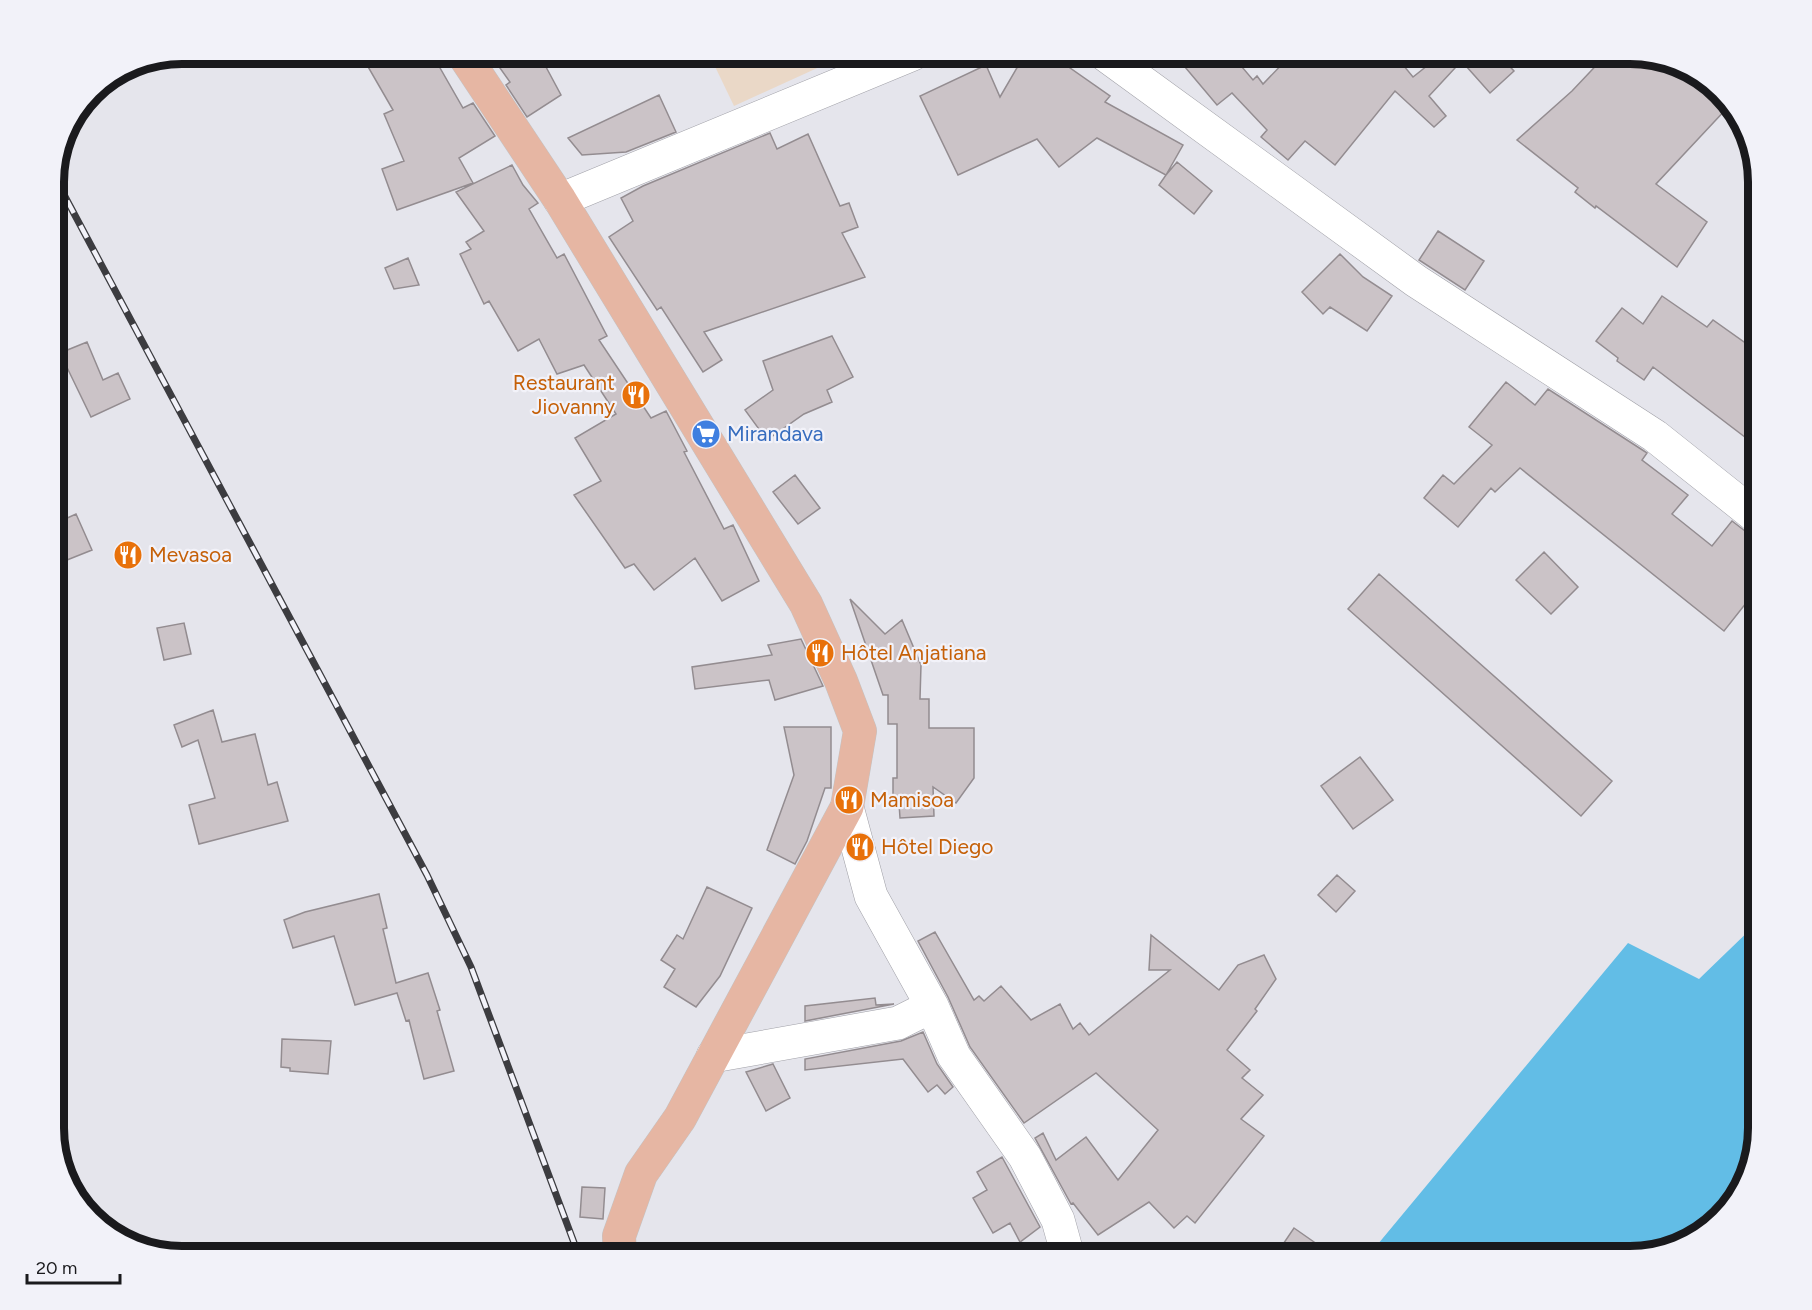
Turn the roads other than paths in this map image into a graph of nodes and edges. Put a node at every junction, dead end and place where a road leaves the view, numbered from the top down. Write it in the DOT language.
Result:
graph roads {
  1 [pos="471,64"];
  2 [pos="890,64"];
  3 [pos="1118,64"];
  4 [pos="560,200"];
  5 [pos="1748,510"];
  6 [pos="847,807"];
  7 [pos="932,1006"];
  8 [pos="713,1056"];
  9 [pos="620,1246"];
  10 [pos="1066,1246"];
  1 -- 4 [label="main road"];
  2 -- 4 [label="street"];
  3 -- 5 [label="street"];
  4 -- 6 [label="main road"];
  6 -- 7 [label="street"];
  6 -- 8 [label="main road"];
  7 -- 8 [label="street"];
  7 -- 10 [label="street"];
  8 -- 9 [label="main road"];
}
